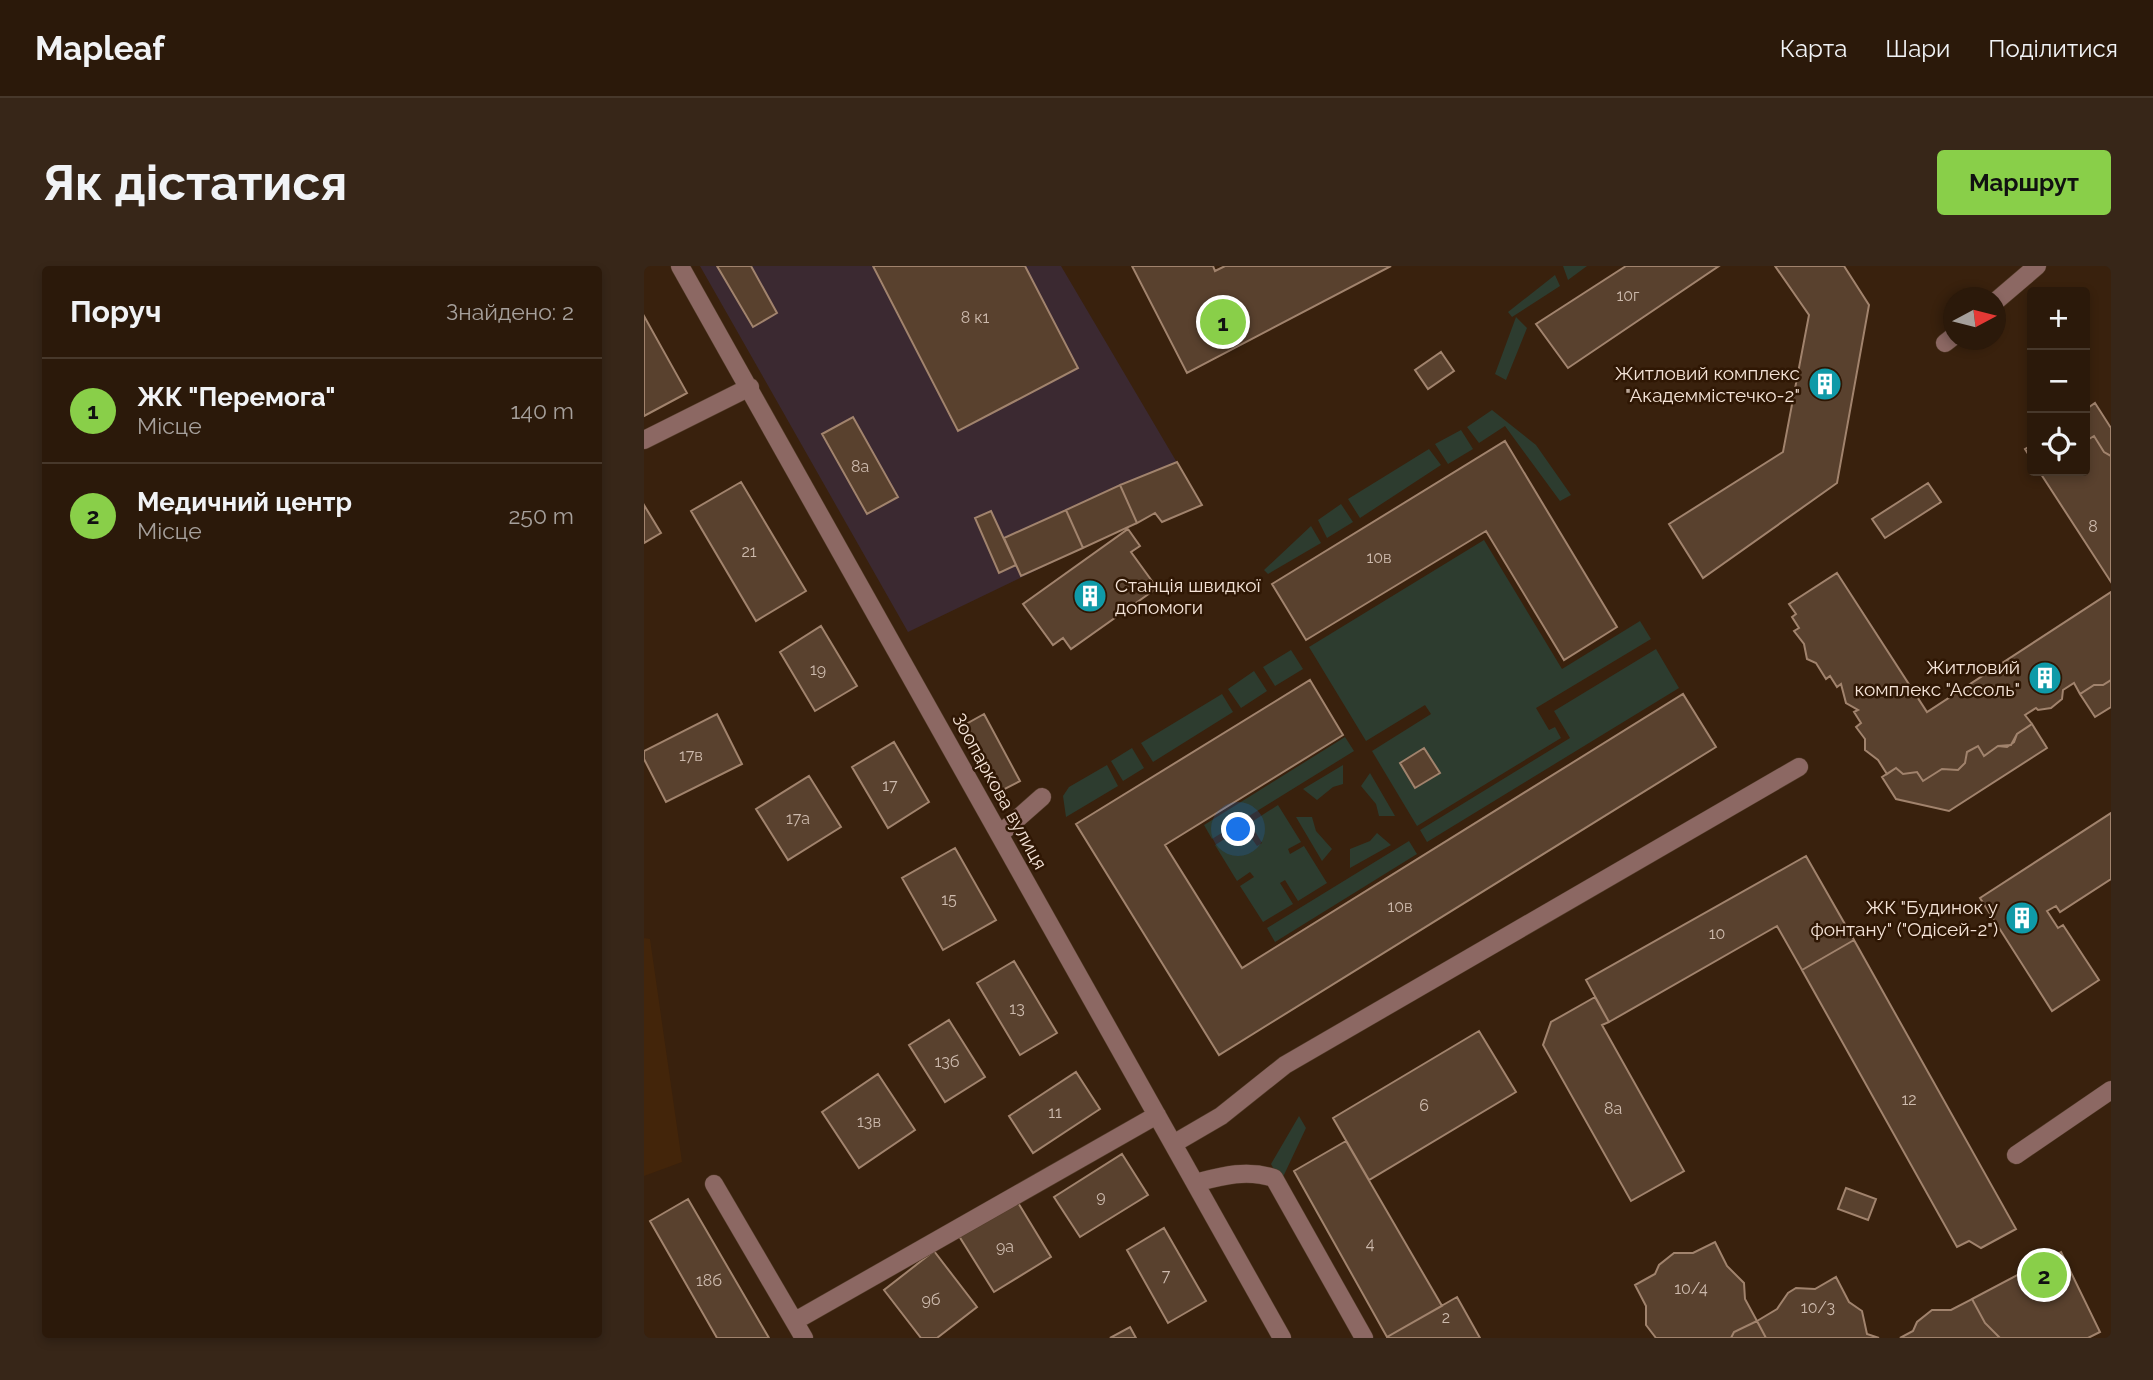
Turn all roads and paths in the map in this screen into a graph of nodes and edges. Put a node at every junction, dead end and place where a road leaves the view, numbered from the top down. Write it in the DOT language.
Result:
graph roads {
  1 [pos="680,266"];
  2 [pos="2037,266"];
  3 [pos="2006,292"];
  4 [pos="750,387"];
  5 [pos="644,440"];
  6 [pos="1799,766"];
  7 [pos="1042,797"];
  8 [pos="1000,834"];
  9 [pos="2111,1090"];
  10 [pos="1157,1115"];
  11 [pos="1173,1144"];
  12 [pos="2016,1155"];
  13 [pos="1195,1182"];
  14 [pos="715,1184"];
  15 [pos="795,1321"];
  16 [pos="804,1338"];
  17 [pos="1282,1338"];
  18 [pos="1364,1338"];
  1 -- 4 [label="street, Зоопаркова вулиця"];
  2 -- 3 [label="street"];
  4 -- 5 [label="street"];
  4 -- 8 [label="street, Зоопаркова вулиця"];
  6 -- 11 [label="street"];
  7 -- 8 [label="street"];
  8 -- 10 [label="street, Зоопаркова вулиця"];
  9 -- 12 [label="street"];
  10 -- 11 [label="street, Зоопаркова вулиця"];
  10 -- 15 [label="street"];
  11 -- 13 [label="street, Зоопаркова вулиця"];
  13 -- 17 [label="street, Зоопаркова вулиця"];
  13 -- 18 [label="street"];
  14 -- 15 [label="street"];
  15 -- 16 [label="street"];
}
